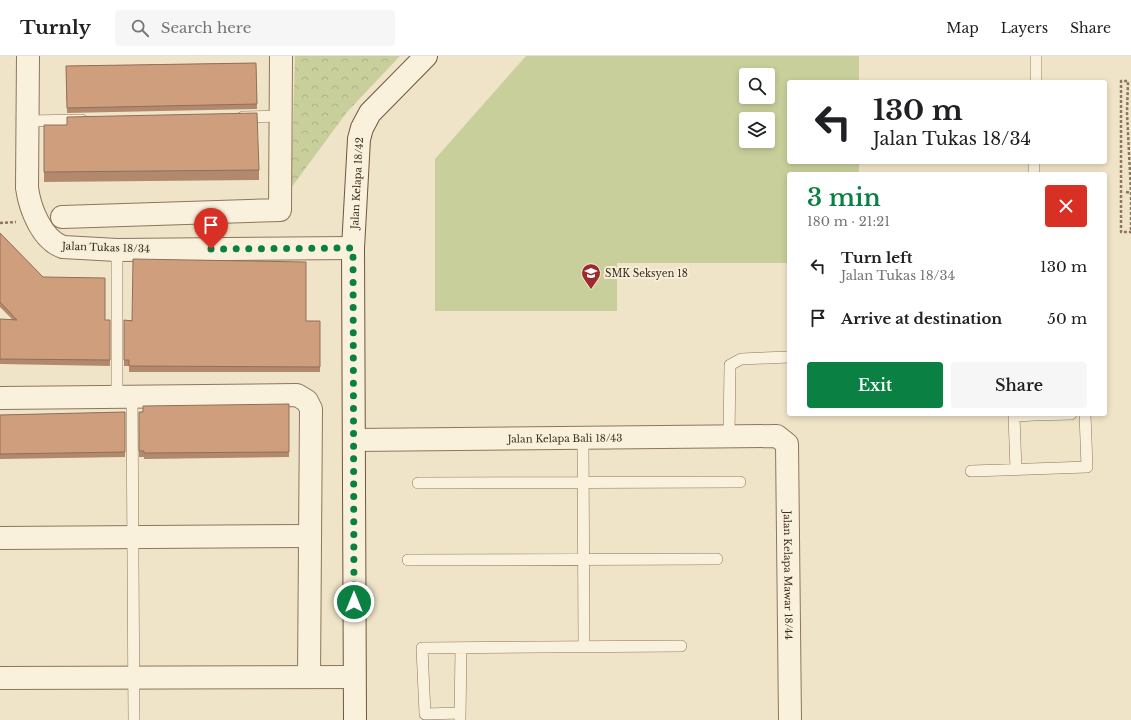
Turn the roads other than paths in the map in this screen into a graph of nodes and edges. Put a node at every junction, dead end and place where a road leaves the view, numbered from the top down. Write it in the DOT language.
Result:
graph roads {
  1 [pos="28,56"];
  2 [pos="281,56"];
  3 [pos="426,56"];
  4 [pos="1036,56"];
  5 [pos="1036,80"];
  6 [pos="281,116"];
  7 [pos="233,117"];
  8 [pos="91,120"];
  9 [pos="28,121"];
  10 [pos="62,217"];
  11 [pos="353,248"];
  12 [pos="117,250"];
  13 [pos="787,357"];
  14 [pos="124,397"];
  15 [pos="0,398"];
  16 [pos="1014,416"];
  17 [pos="1085,416"];
  18 [pos="777,436"];
  19 [pos="729,437"];
  20 [pos="582,438"];
  21 [pos="354,440"];
  22 [pos="1016,470"];
  23 [pos="971,471"];
  24 [pos="583,482"];
  25 [pos="740,482"];
  26 [pos="418,483"];
  27 [pos="310,536"];
  28 [pos="133,537"];
  29 [pos="0,538"];
  30 [pos="584,559"];
  31 [pos="717,559"];
  32 [pos="408,560"];
  33 [pos="584,646"];
  34 [pos="681,646"];
  35 [pos="461,648"];
  36 [pos="309,677"];
  37 [pos="354,677"];
  38 [pos="0,678"];
  39 [pos="134,678"];
  40 [pos="460,716"];
  41 [pos="134,720"];
  42 [pos="355,720"];
  43 [pos="790,720"];
  1 -- 9 [label="street, Jalan Tukas 18/34"];
  2 -- 6 [label="street"];
  3 -- 11 [label="street, Jalan Kelapa 18/42"];
  4 -- 5 [label="lane"];
  6 -- 7 [label="lane"];
  6 -- 10 [label="street"];
  8 -- 9 [label="lane"];
  9 -- 12 [label="street, Jalan Tukas 18/34"];
  11 -- 12 [label="street, Jalan Tukas 18/34"];
  11 -- 21 [label="street, Jalan Kelapa 18/42"];
  12 -- 14 [label="lane"];
  13 -- 19 [label="lane"];
  14 -- 15 [label="street"];
  14 -- 27 [label="street"];
  14 -- 28 [label="lane"];
  16 -- 22 [label="lane"];
  17 -- 22 [label="lane"];
  18 -- 19 [label="street, Jalan Kelapa Bali 18/43"];
  18 -- 43 [label="street, Jalan Kelapa Mawar 18/44"];
  19 -- 20 [label="street, Jalan Kelapa Bali 18/43"];
  20 -- 21 [label="street, Jalan Kelapa Bali 18/43"];
  20 -- 24 [label="lane"];
  21 -- 37 [label="street, Jalan Kelapa 18/42"];
  22 -- 23 [label="lane"];
  24 -- 25 [label="lane"];
  24 -- 26 [label="lane"];
  24 -- 30 [label="lane"];
  27 -- 28 [label="street"];
  27 -- 36 [label="street"];
  28 -- 29 [label="street"];
  28 -- 39 [label="lane"];
  30 -- 31 [label="lane"];
  30 -- 32 [label="lane"];
  30 -- 33 [label="lane"];
  33 -- 34 [label="lane"];
  33 -- 35 [label="lane"];
  35 -- 40 [label="lane"];
  35 -- 40 [label="lane"];
  36 -- 37 [label="street"];
  36 -- 39 [label="street"];
  37 -- 42 [label="street, Jalan Kelapa 18/42"];
  38 -- 39 [label="street"];
  39 -- 41 [label="lane"];
}
